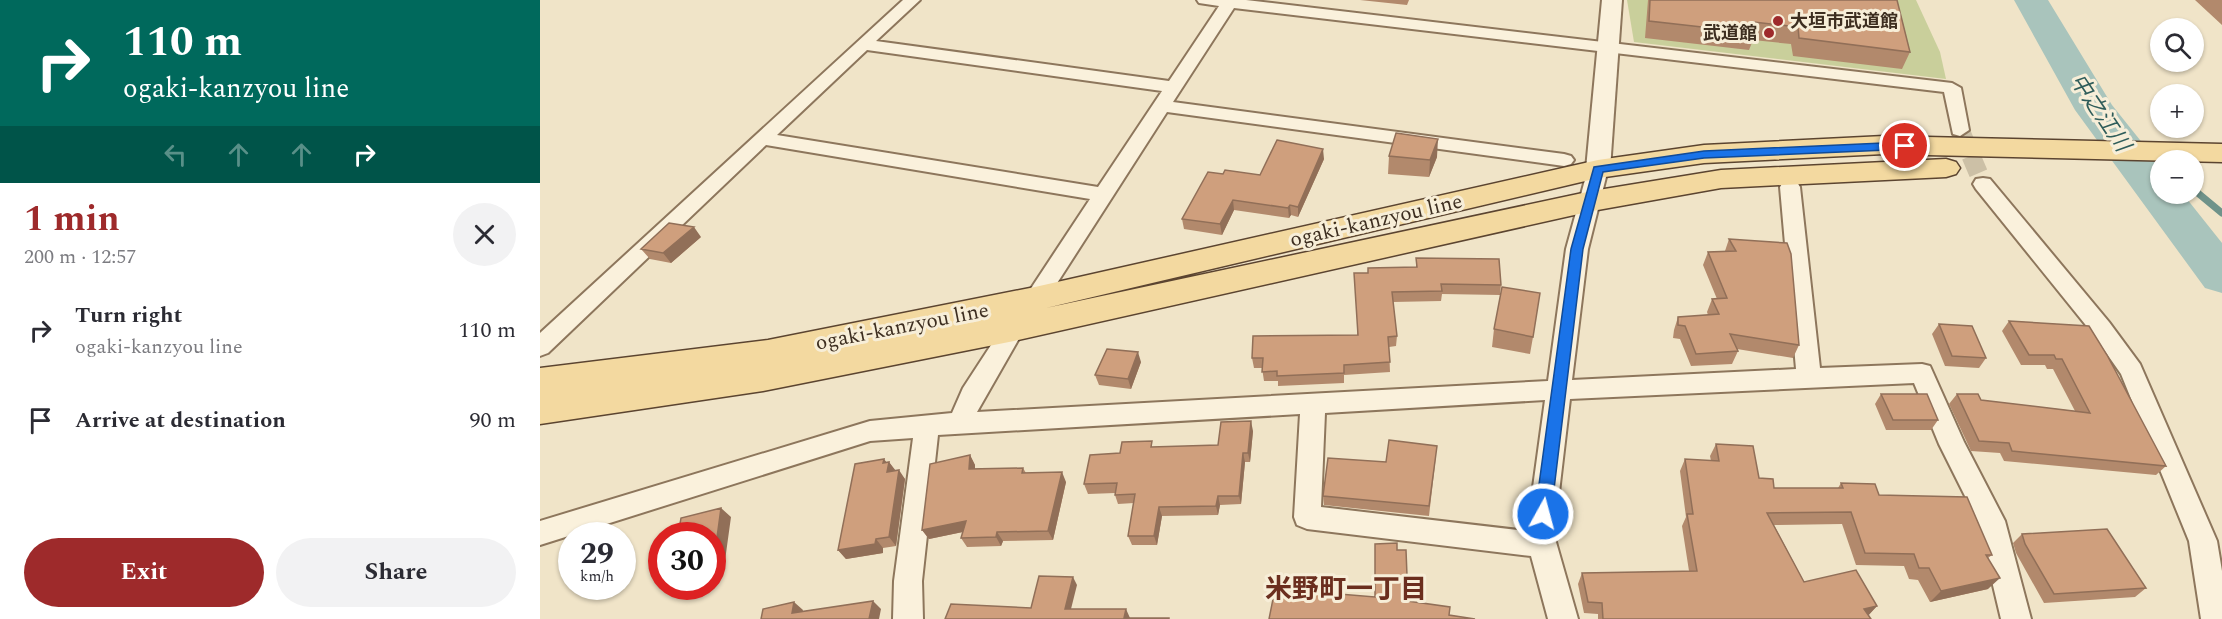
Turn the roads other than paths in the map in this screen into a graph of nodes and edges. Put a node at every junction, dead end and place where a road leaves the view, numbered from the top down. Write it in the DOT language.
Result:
graph roads {
  1 [pos="912,0"];
  2 [pos="1204,0"];
  3 [pos="1612,0"];
  4 [pos="1230,2"];
  5 [pos="862,44"];
  6 [pos="1606,49"];
  7 [pos="1173,87"];
  8 [pos="1160,106"];
  9 [pos="1960,130"];
  10 [pos="764,139"];
  11 [pos="2222,153"];
  12 [pos="2043,159"];
  13 [pos="1564,160"];
  14 [pos="2150,168"];
  15 [pos="1598,169"];
  16 [pos="2204,170"];
  17 [pos="2222,170"];
  18 [pos="1983,184"];
  19 [pos="1790,187"];
  20 [pos="1103,194"];
  21 [pos="1592,201"];
  22 [pos="1035,299"];
  23 [pos="1014,328"];
  24 [pos="540,347"];
  25 [pos="1809,379"];
  26 [pos="1558,390"];
  27 [pos="1313,403"];
  28 [pos="541,404"];
  29 [pos="960,423"];
  30 [pos="927,426"];
  31 [pos="540,533"];
  32 [pos="1543,545"];
  33 [pos="908,619"];
  34 [pos="1563,619"];
  35 [pos="2016,619"];
  36 [pos="2216,619"];
  1 -- 5 [label="street"];
  2 -- 4 [label="street"];
  3 -- 6 [label="street"];
  4 -- 6 [label="street"];
  4 -- 7 [label="street"];
  5 -- 7 [label="street"];
  5 -- 10 [label="street"];
  6 -- 9 [label="street"];
  6 -- 15 [label="street"];
  7 -- 8 [label="street"];
  8 -- 13 [label="street"];
  8 -- 20 [label="street"];
  10 -- 20 [label="street"];
  10 -- 24 [label="street"];
  11 -- 12 [label="main road, ogaki-kanzyou line"];
  12 -- 14 [label="main road, ogaki-kanzyou line"];
  12 -- 15 [label="main road, ogaki-kanzyou line"];
  12 -- 21 [label="main road, ogaki-kanzyou line"];
  15 -- 21 [label="street"];
  15 -- 22 [label="main road, ogaki-kanzyou line"];
  16 -- 17 [label="main road"];
  18 -- 36 [label="street"];
  19 -- 25 [label="street"];
  20 -- 22 [label="street"];
  21 -- 23 [label="main road, ogaki-kanzyou line"];
  21 -- 26 [label="street"];
  22 -- 28 [label="main road, ogaki-kanzyou line"];
  23 -- 28 [label="main road, ogaki-kanzyou line"];
  23 -- 29 [label="street"];
  25 -- 26 [label="street"];
  25 -- 35 [label="street"];
  26 -- 27 [label="street"];
  26 -- 32 [label="street"];
  27 -- 29 [label="street"];
  27 -- 32 [label="street"];
  29 -- 30 [label="street"];
  30 -- 31 [label="street"];
  30 -- 33 [label="street"];
  32 -- 34 [label="street"];
}
